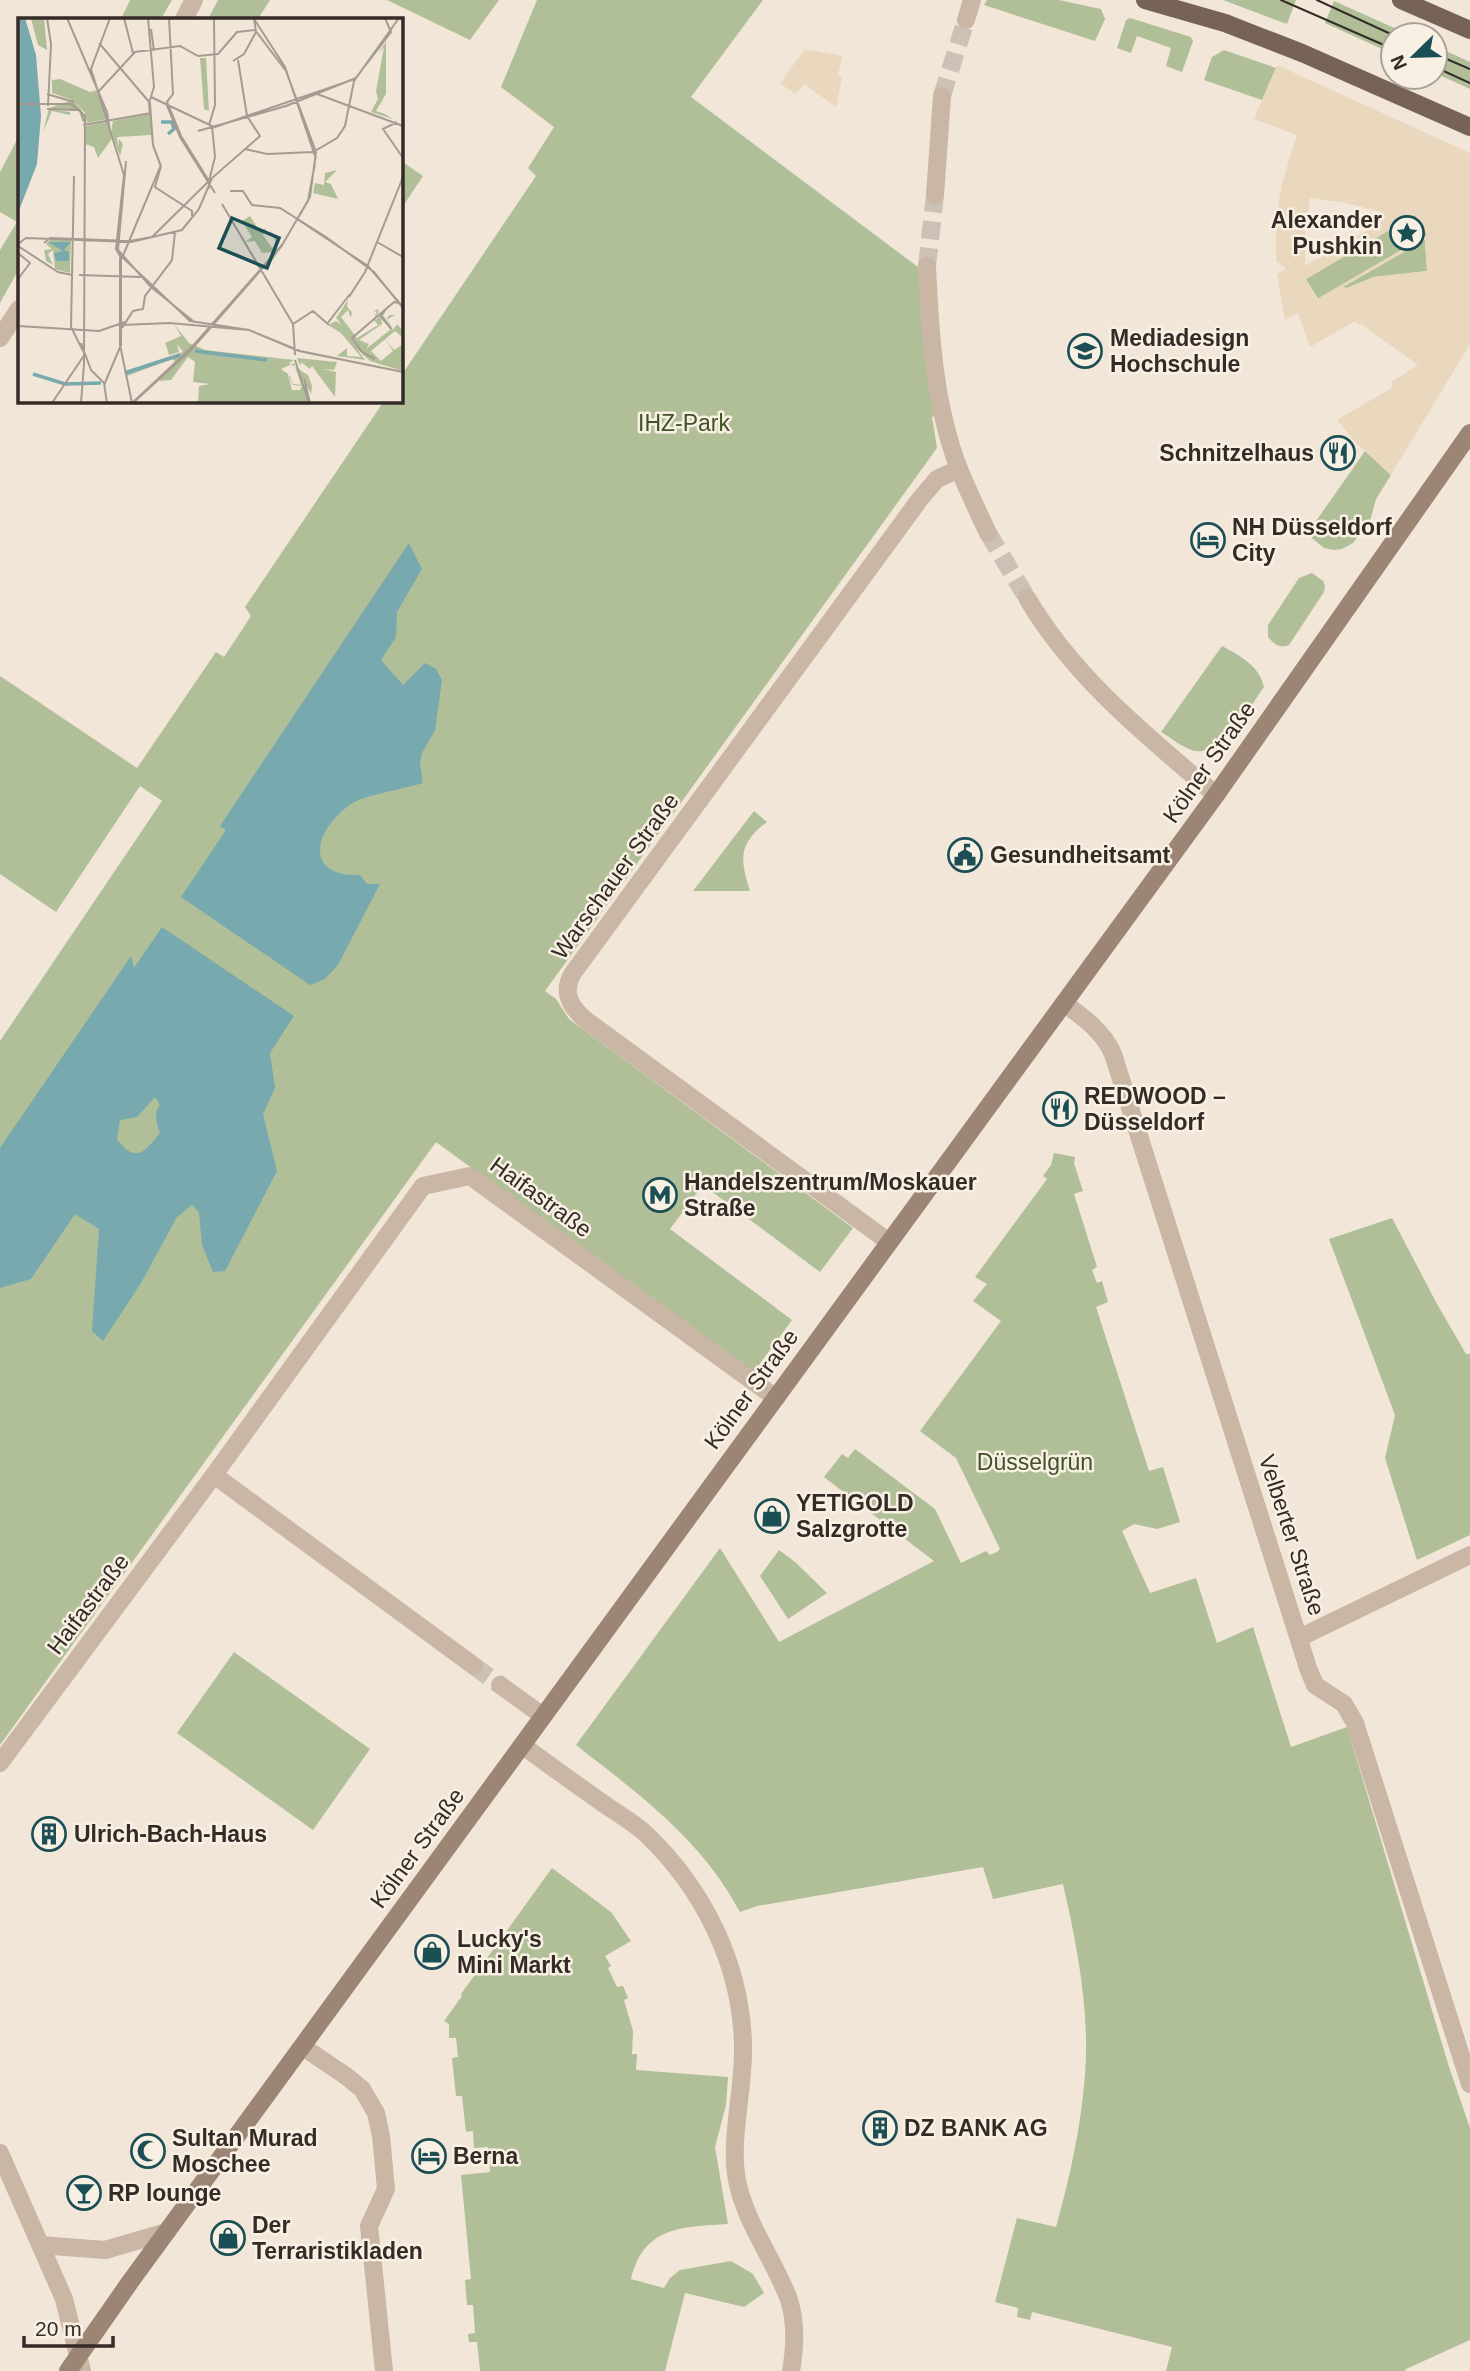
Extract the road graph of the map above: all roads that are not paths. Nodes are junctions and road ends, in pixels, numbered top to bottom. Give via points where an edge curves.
1 (194, 0) edge
2 (972, 0) edge
3 (1145, 0) edge
4 (1401, 0) edge
5 (185, 18) edge
6 (966, 20) tunnel mouth
7 (1470, 30) edge
8 (942, 96) tunnel mouth
9 (1470, 127) edge
10 (934, 195) tunnel mouth
11 (927, 266) tunnel mouth
12 (18, 311) edge
13 (0, 338) edge
14 (1470, 433) edge
15 (959, 469) junction
16 (988, 533) tunnel mouth
17 (1027, 598) tunnel mouth
18 (1216, 795) junction
19 (1064, 1003) junction
20 (889, 1242) junction
21 (776, 1398) junction
22 (214, 1475) junction
23 (1470, 1555) edge
24 (1299, 1638) junction
25 (474, 1665) tunnel mouth
26 (500, 1685) tunnel mouth
27 (543, 1716) junction
28 (522, 1745) junction
29 (0, 1763) edge
30 (303, 2047) junction
31 (1470, 2084) edge
32 (0, 2153) edge
33 (167, 2232) junction
34 (40, 2245) junction
35 (80, 2362) edge
36 (68, 2371) edge
37 (384, 2371) edge
38 (791, 2371) edge

1 - 5 street
2 - 6 street
3 - 9 main road via 1225,23 1302,53
4 - 7 main road
8 - 10 street
11 - 15 street via 936,379
12 - 13 street
14 - 18 main road, Kölner Straße
15 - 16 street
15 - 20 street, Warschauer Straße via 937,479 920,499 573,973 567,992 575,1011 587,1021
17 - 18 street via 1061,648 1104,697
18 - 19 main road, Kölner Straße
19 - 20 main road, Kölner Straße
19 - 24 street, Velberter Straße via 1089,1022 1113,1054
20 - 21 main road, Kölner Straße
21 - 22 street, Haifastraße via 470,1175 423,1186
21 - 27 main road, Kölner Straße
22 - 25 street
22 - 29 street, Haifastraße
23 - 24 street
24 - 31 street, Velberter Straße via 1315,1685 1345,1704 1355,1723
26 - 27 street
27 - 28 main road, Kölner Straße
28 - 30 main road, Kölner Straße
28 - 38 street via 645,1833 692,1888 722,1941 743,2030 737,2180 789,2299 794,2348
30 - 33 main road, Kölner Straße
30 - 37 street via 362,2089 376,2113 386,2189 369,2226
32 - 34 street
33 - 34 street via 104,2250
33 - 35 main road, Kölner Straße
34 - 35 street via 64,2299
35 - 36 main road, Kölner Straße

